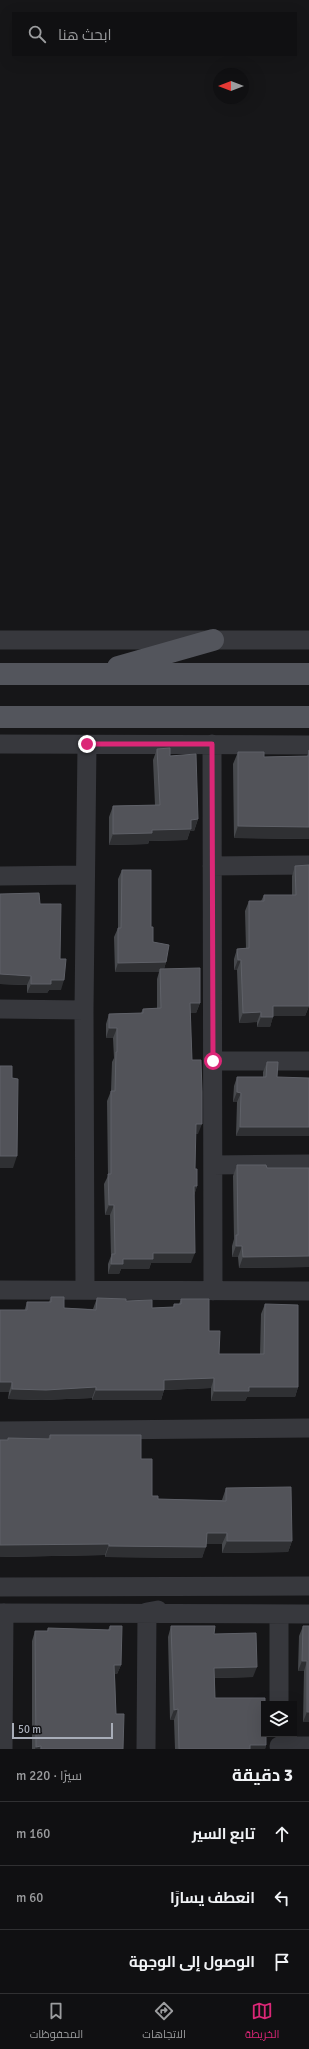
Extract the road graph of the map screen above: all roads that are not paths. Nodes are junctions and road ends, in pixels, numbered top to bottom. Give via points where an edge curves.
1 (0, 640) edge
2 (213, 640) junction
3 (309, 640) edge
4 (0, 674) edge
5 (309, 674) edge
6 (92, 675) junction
7 (0, 717) edge
8 (309, 717) edge
9 (0, 744) edge
10 (87, 744) junction
11 (212, 744) junction
12 (309, 745) edge
13 (309, 865) edge
14 (212, 866) junction
15 (85, 875) junction
16 (0, 876) edge
17 (0, 1009) edge
18 (84, 1010) junction
19 (213, 1061) junction
20 (309, 1061) edge
21 (309, 1164) edge
22 (213, 1165) junction
23 (0, 1290) edge
24 (85, 1290) junction
25 (213, 1291) junction
26 (309, 1291) edge
27 (309, 1428) edge
28 (0, 1431) edge
29 (309, 1586) edge
30 (0, 1588) edge
31 (146, 1612) junction
32 (2, 1613) edge
33 (280, 1614) junction
34 (309, 1614) edge
35 (280, 1701) edge
36 (280, 1743) edge
37 (309, 1746) edge
38 (2, 1747) edge
39 (146, 1749) edge

1 - 2 street
2 - 3 street
2 - 6 main road
4 - 6 main road
5 - 6 main road
7 - 8 main road
9 - 10 street
10 - 11 street
10 - 15 street
11 - 12 street
11 - 14 street
13 - 14 street
14 - 19 street
15 - 16 street
15 - 18 street
17 - 18 street
18 - 24 street
19 - 20 street
19 - 22 street
21 - 22 street
22 - 25 street
23 - 24 street
24 - 25 street
25 - 26 street
27 - 28 street
29 - 30 street
29 - 31 street
31 - 32 street
31 - 33 street
31 - 39 street
32 - 38 street
33 - 34 street
33 - 35 street
36 - 37 street

